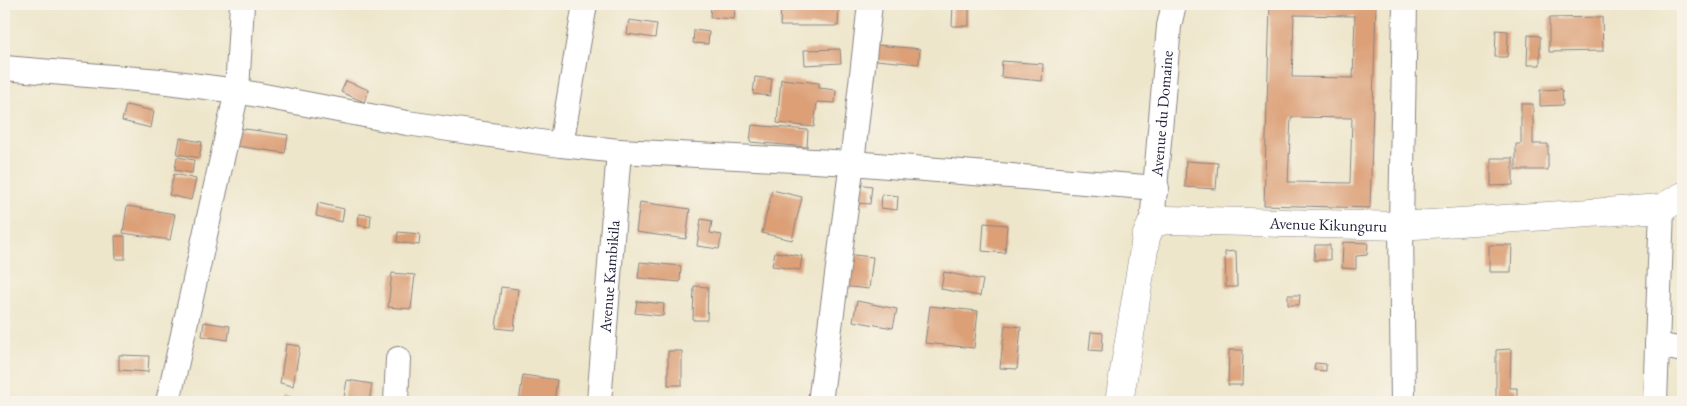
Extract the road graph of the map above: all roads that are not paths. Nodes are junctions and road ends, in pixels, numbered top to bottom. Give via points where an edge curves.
1 (242, 4) edge
2 (585, 4) edge
3 (870, 4) edge
4 (1174, 4) edge
5 (1404, 4) edge
6 (4, 68) edge
7 (237, 91) junction
8 (560, 144) junction
9 (619, 151) junction
10 (852, 163) junction
11 (1157, 188) junction
12 (1672, 202) edge
13 (1152, 224) junction
14 (1401, 226) junction
15 (1657, 346) junction
16 (1683, 350) edge
17 (398, 359) dead end
18 (168, 402) edge
19 (396, 402) edge
20 (599, 402) edge
21 (820, 402) edge
22 (1119, 402) edge
23 (1403, 402) edge
24 (1655, 402) edge

1 - 7 street
2 - 8 street
3 - 10 street
4 - 11 street, Avenue du Domaine via 1169,26
5 - 14 street
6 - 7 street
7 - 8 street via 407,123
7 - 18 street
8 - 9 street
9 - 10 street
9 - 20 street, Avenue Kambikila
10 - 11 street
10 - 21 street
11 - 13 street, Avenue du Domaine
12 - 14 street, Avenue Kikunguru
12 - 15 street
13 - 14 street, Avenue Kikunguru via 1167,220
13 - 22 street via 1146,237
14 - 23 street
15 - 16 street
15 - 24 street
17 - 19 street

